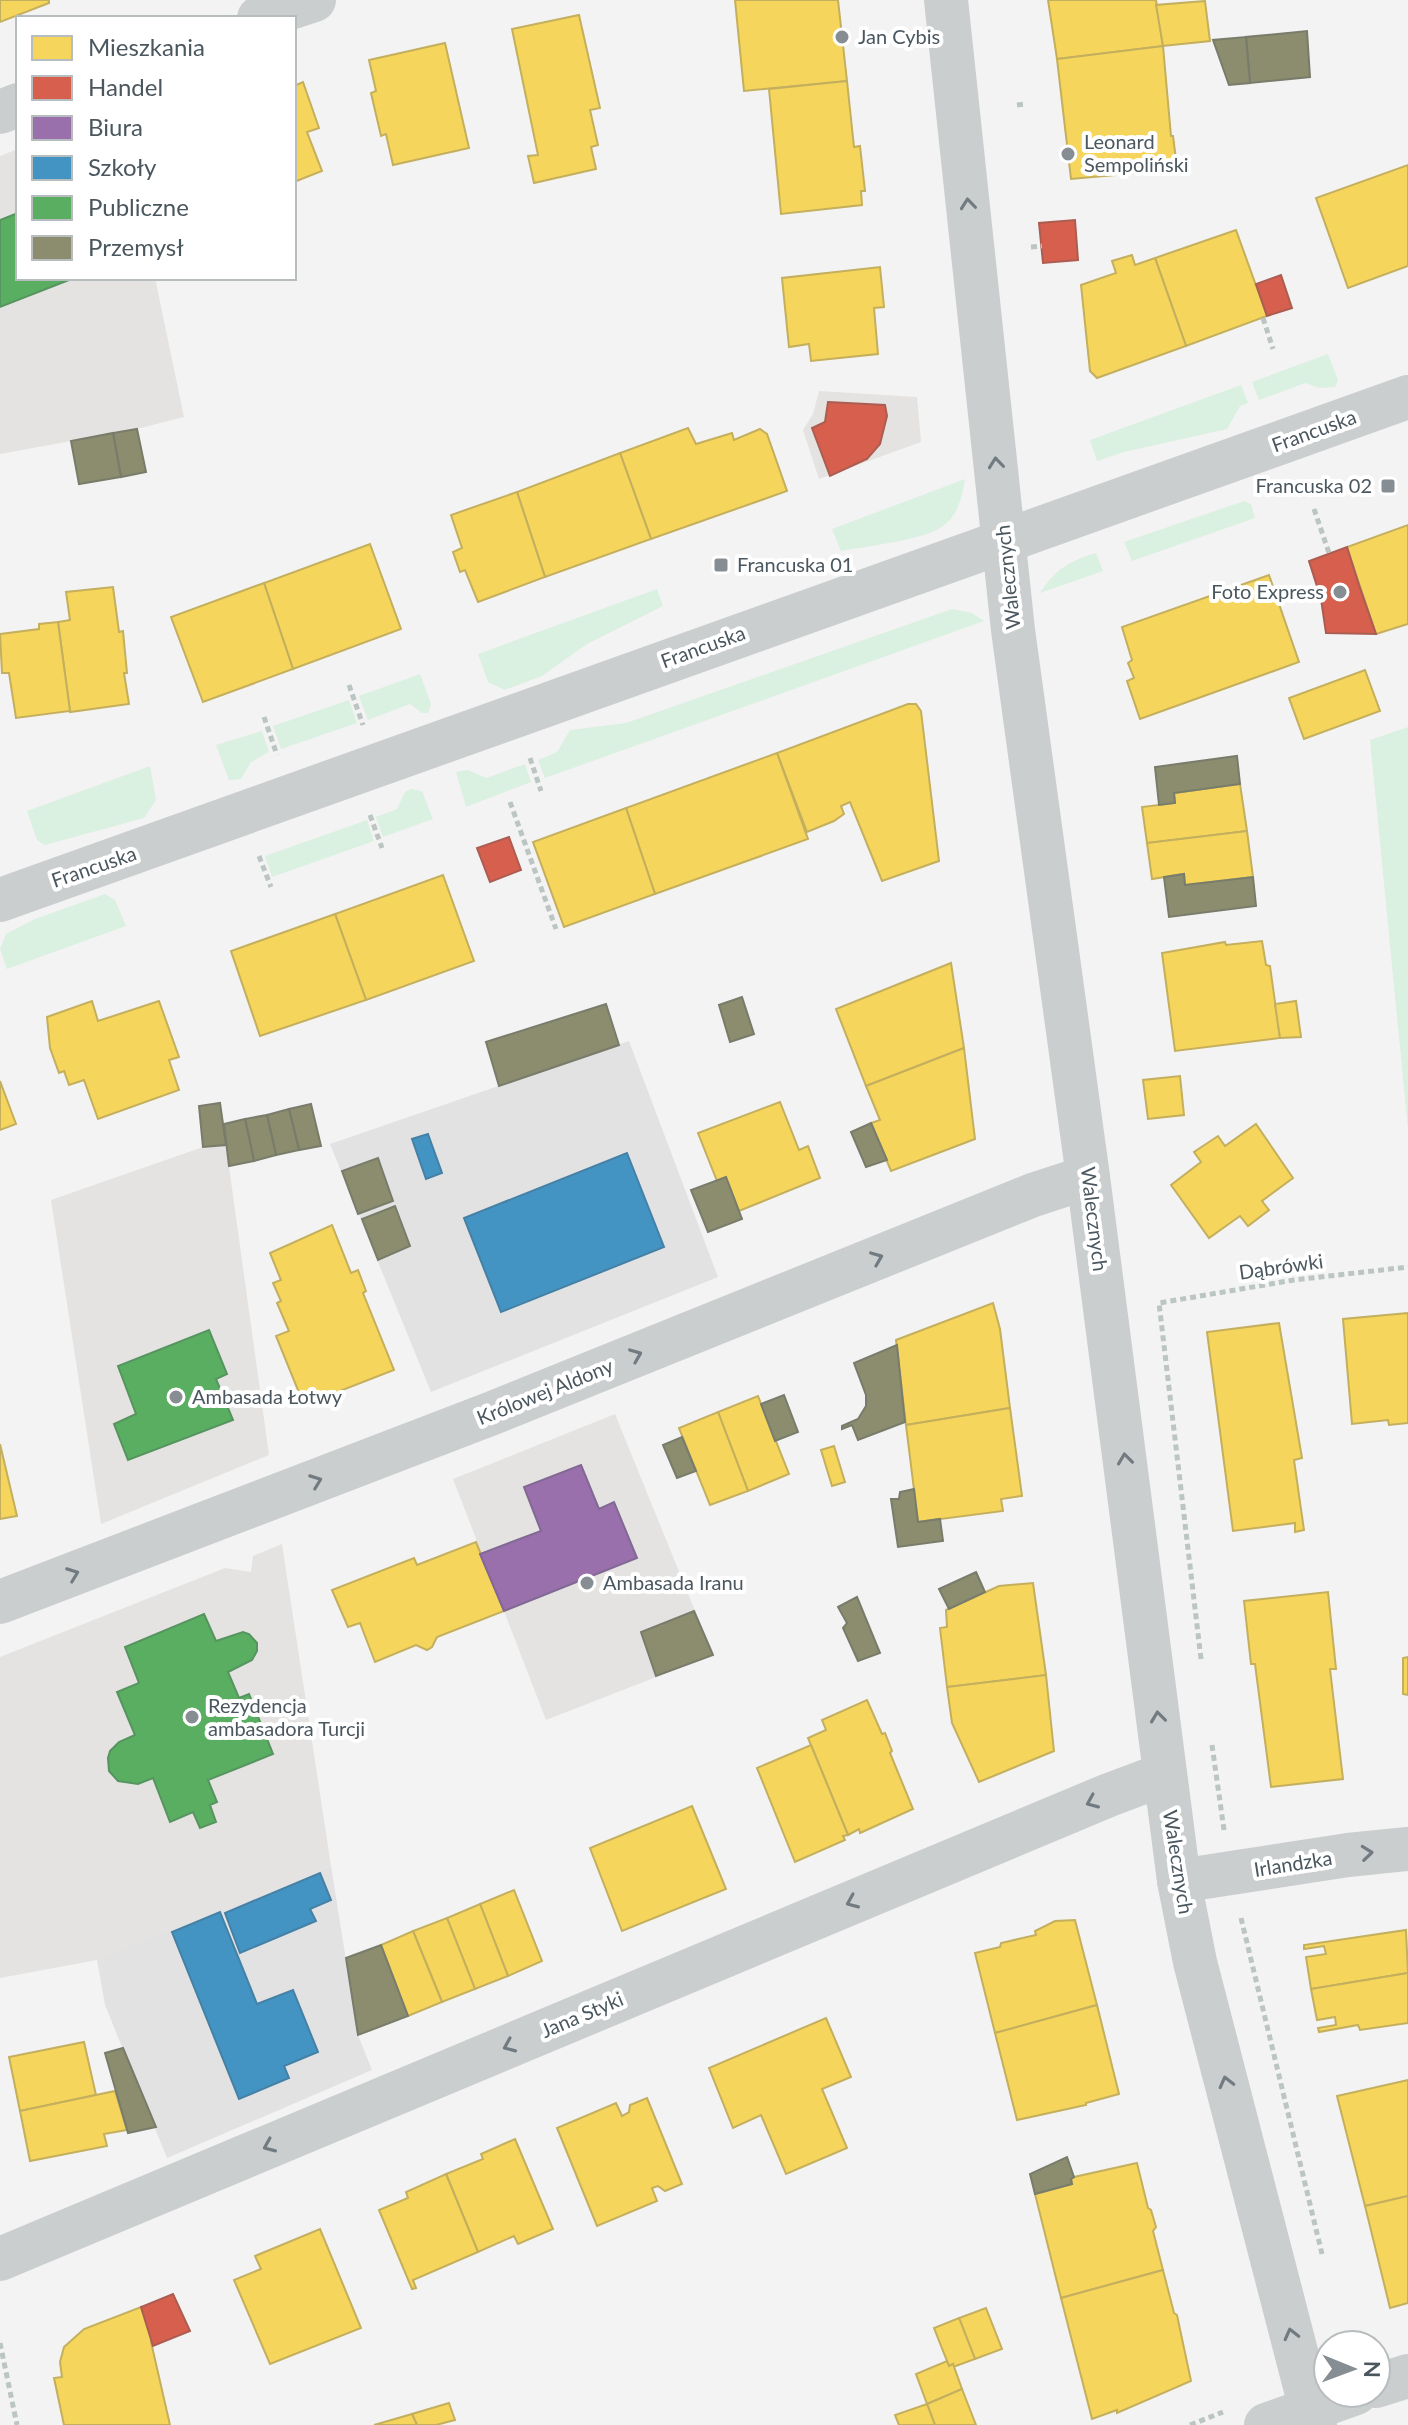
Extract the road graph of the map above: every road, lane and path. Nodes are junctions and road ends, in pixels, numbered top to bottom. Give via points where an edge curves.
1 (314, 0) edge
2 (946, 0) edge
3 (265, 16) edge
4 (1026, 104) dead end
5 (1017, 105) dead end
6 (1042, 246) dead end
7 (1031, 247) dead end
8 (1263, 318) dead end
9 (1273, 349) dead end
10 (1408, 397) edge
11 (1314, 509) dead end
12 (1004, 540) junction
13 (1329, 553) dead end
14 (349, 685) dead end
15 (264, 717) dead end
16 (364, 726) dead end
17 (277, 756) dead end
18 (530, 757) dead end
19 (541, 791) dead end
20 (510, 802) dead end
21 (370, 814) dead end
22 (382, 848) dead end
23 (259, 855) dead end
24 (271, 887) dead end
25 (0, 900) edge
26 (556, 929) dead end
27 (1088, 1177) junction
28 (1408, 1267) edge
29 (1159, 1303) dead end
30 (0, 1602) edge
31 (1165, 1774) junction
32 (1408, 1849) edge
33 (1179, 1881) junction
34 (0, 2259) edge
35 (0, 2343) edge
36 (1313, 2417) edge
37 (17, 2425) edge
38 (1266, 2425) edge

1 - 3 street
12 -> 2 street, Walecznych
4 - 5 path
6 - 7 path
8 - 9 path
10 - 12 street, Francuska
11 - 13 path
12 - 25 street, Francuska
12 - 27 street, Walecznych
14 - 16 path
15 - 17 path
18 - 19 path
20 - 26 path
21 - 22 path
23 - 24 path
30 -> 27 street, Królowej Aldony
31 -> 27 street, Walecznych
28 - 29 path, Dąbrówki
31 - 33 street, Walecznych
31 -> 34 street, Jana Styki
33 -> 32 street, Irlandzka
36 -> 33 street, Walecznych via 1195,1962
35 - 37 path
36 - 38 street

